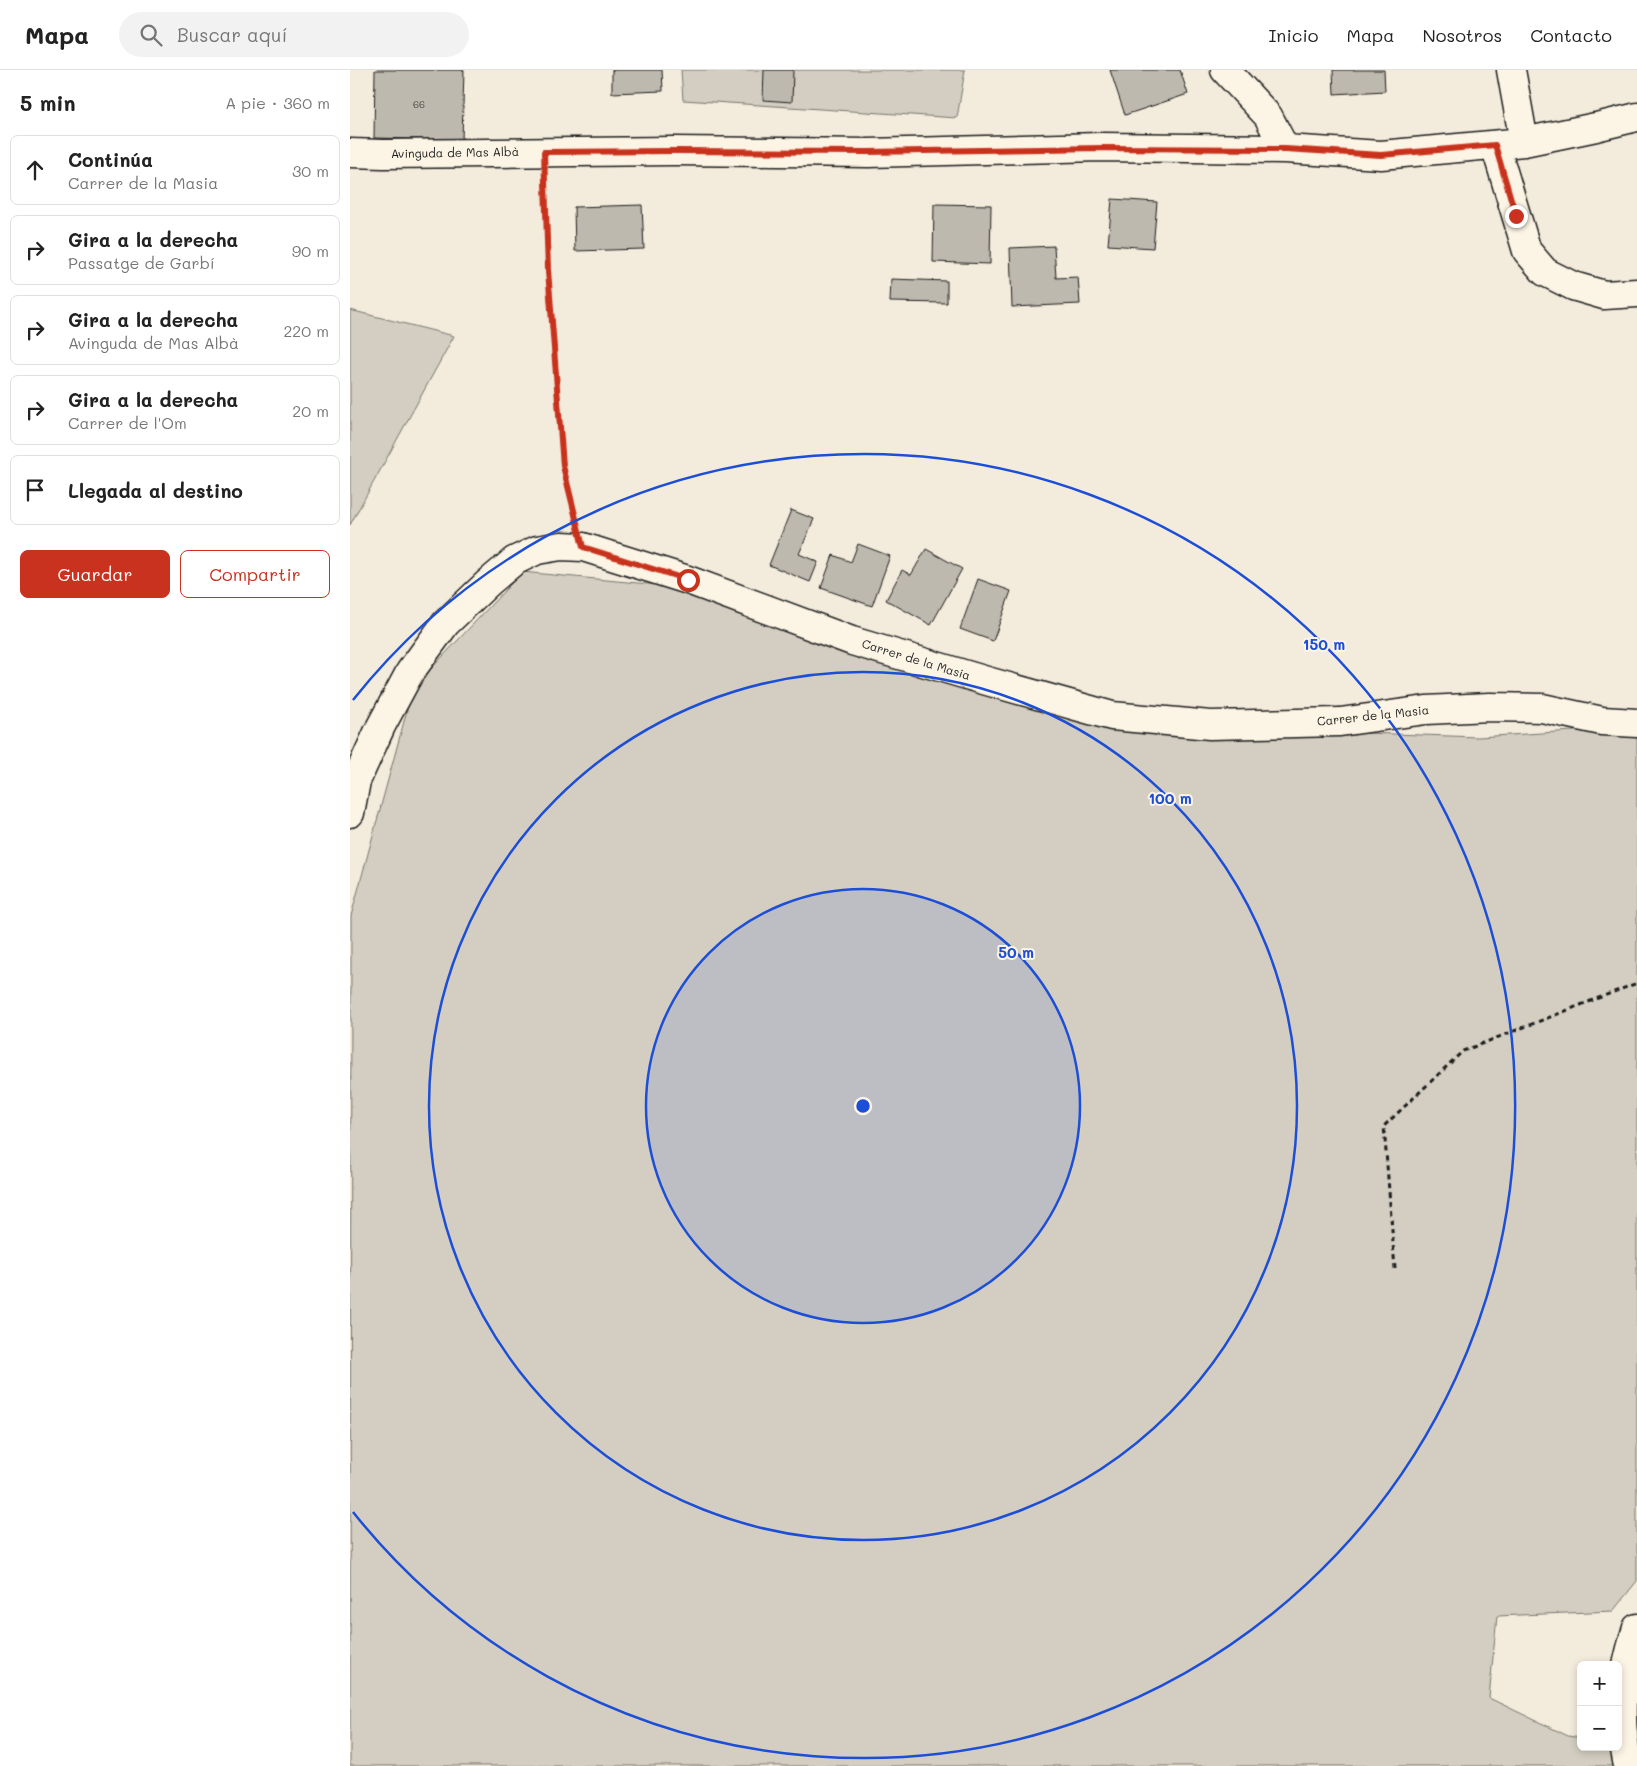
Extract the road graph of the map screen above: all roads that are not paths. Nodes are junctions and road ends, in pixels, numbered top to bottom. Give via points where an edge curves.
1 (1224, 70) edge
2 (1511, 70) edge
3 (1637, 117) edge
4 (1524, 142) junction
5 (1495, 145) junction
6 (1285, 149) junction
7 (350, 153) edge
8 (1637, 293) edge
9 (1637, 723) edge
10 (350, 813) edge
11 (1637, 1628) edge
12 (1628, 1766) edge

1 - 6 street via 1268,116
2 - 4 street
3 - 4 street, Avinguda de Mas Albà
4 - 5 street, Avinguda de Mas Albà
5 - 6 street, Avinguda de Mas Albà via 1381,155
5 - 8 street via 1527,251 1546,272 1573,286 1604,295
6 - 7 street, Avinguda de Mas Albà
9 - 10 street, Carrer de la Masia via 1602,721 1542,708 1490,707 1426,710 1340,722 1210,725 1112,716 852,641 688,580 583,547 560,546 537,550 514,561 446,623 410,672 381,726 356,781
11 - 12 street via 1627,1658 1621,1701 1622,1738

